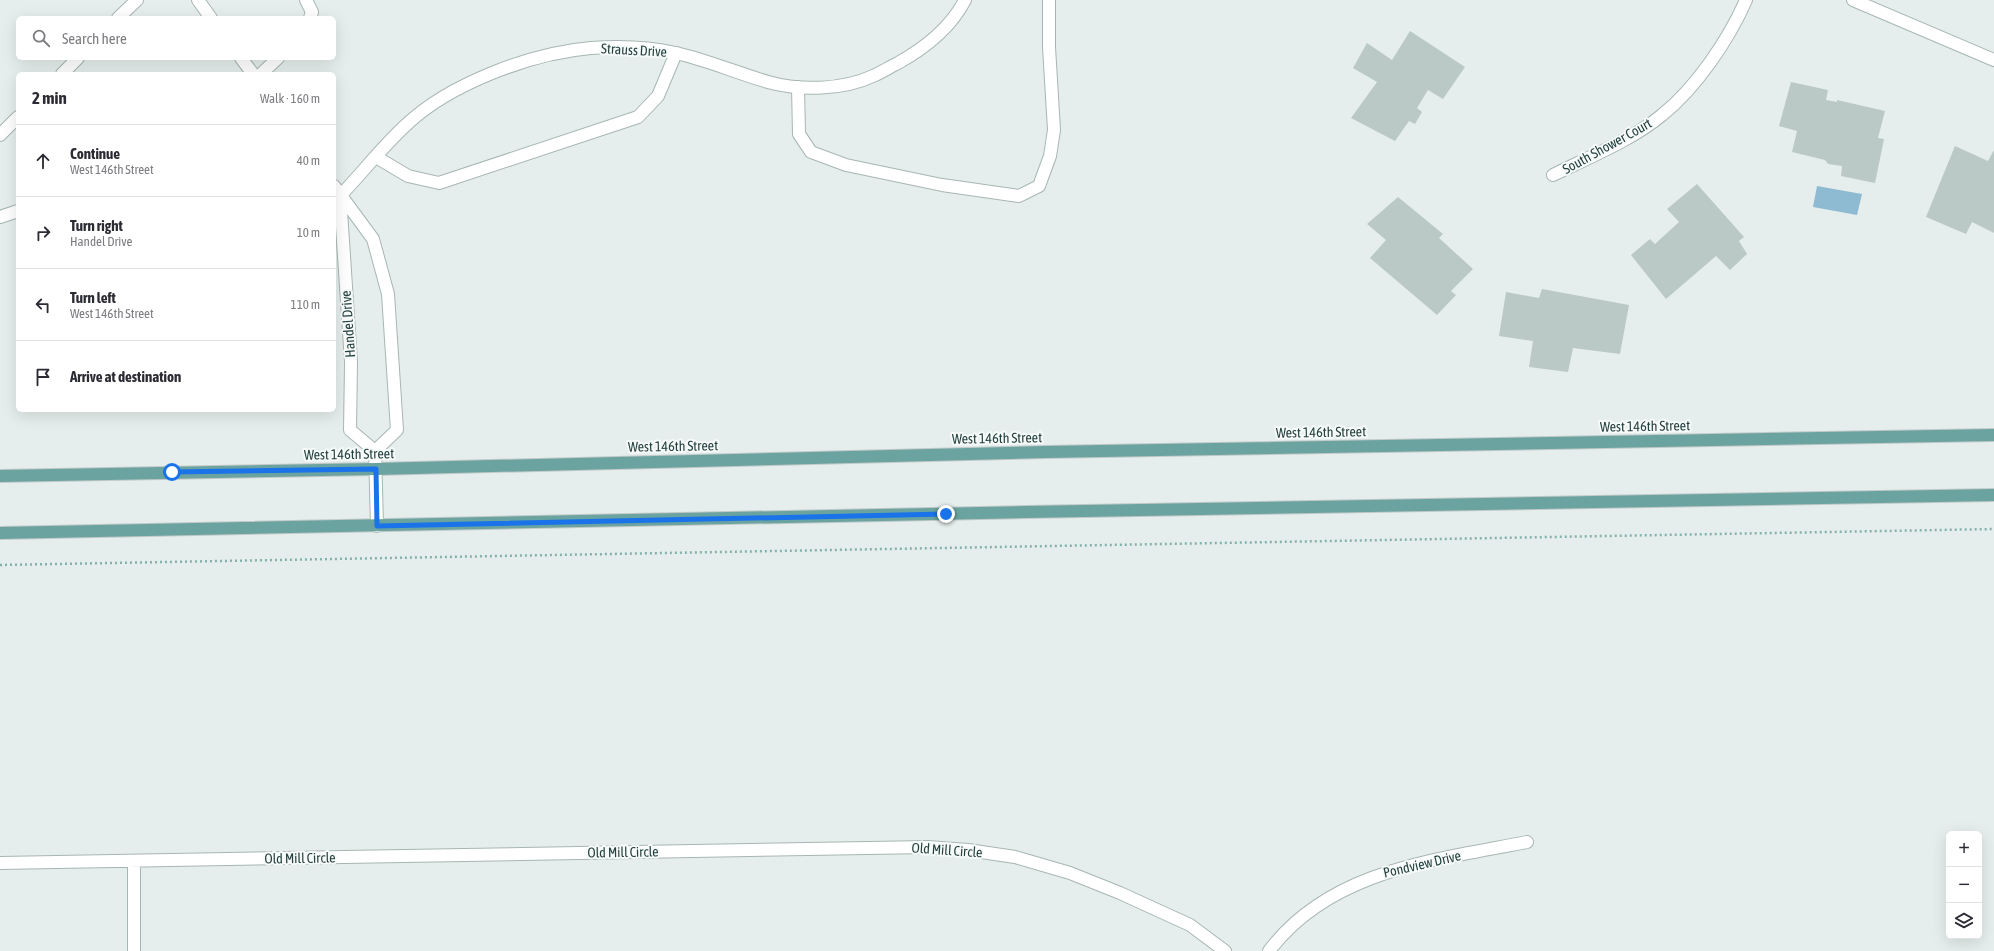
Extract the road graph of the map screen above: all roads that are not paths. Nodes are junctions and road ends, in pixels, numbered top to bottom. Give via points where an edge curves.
1 (137, 0) edge
2 (198, 0) edge
3 (306, 0) edge
4 (965, 0) edge
5 (1050, 0) edge
6 (1746, 0) edge
7 (1853, 0) edge
8 (120, 16) edge
9 (210, 16) edge
10 (311, 16) edge
11 (676, 53) junction
12 (76, 60) edge
13 (242, 60) edge
14 (276, 60) edge
15 (1994, 60) edge
16 (64, 72) edge
17 (252, 72) edge
18 (263, 72) edge
19 (798, 87) junction
20 (16, 119) edge
21 (0, 135) edge
22 (376, 158) junction
23 (1553, 175) dead end
24 (337, 191) edge
25 (16, 212) edge
26 (0, 217) edge
27 (1994, 435) edge
28 (375, 451) junction
29 (376, 469) junction
30 (0, 476) edge
31 (1994, 495) edge
32 (377, 526) junction
33 (0, 533) edge
34 (1527, 842) dead end
35 (134, 861) junction
36 (0, 863) edge
37 (134, 951) edge
38 (1224, 951) edge
39 (1269, 951) edge

1 - 8 street
2 - 9 street
3 - 10 street via 312,12
4 - 19 street, Strauss Drive via 945,27 915,53 872,77 840,86
5 - 19 street via 1049,47 1054,130 1050,156 1039,186 1019,196 942,185 846,165 811,152 799,134
6 - 23 street, South Shower Court via 1720,50 1662,115 1624,140
7 - 15 street
11 - 19 street, Strauss Drive via 770,83
11 - 22 street, Strauss Drive via 638,48 590,48 503,68 444,97 406,125
11 - 22 street via 658,96 638,117 439,182 408,176
12 - 16 street
13 - 17 street
14 - 18 street
20 - 21 street
22 - 24 street, Strauss Drive
24 - 28 street, Handel Drive via 351,362 350,430
24 - 28 street via 373,239 388,294 397,430
25 - 26 street
27 - 29 main road, West 146th Street via 1045,452
28 - 29 street
29 - 30 main road, West 146th Street
29 - 32 street
31 - 32 main road
32 - 33 main road
34 - 39 street, Pondview Drive via 1414,864 1380,874 1345,889 1304,915
35 - 36 street, Old Mill Circle
35 - 37 street
35 - 38 street, Old Mill Circle via 928,847 968,850 1015,857 1077,876 1190,925

